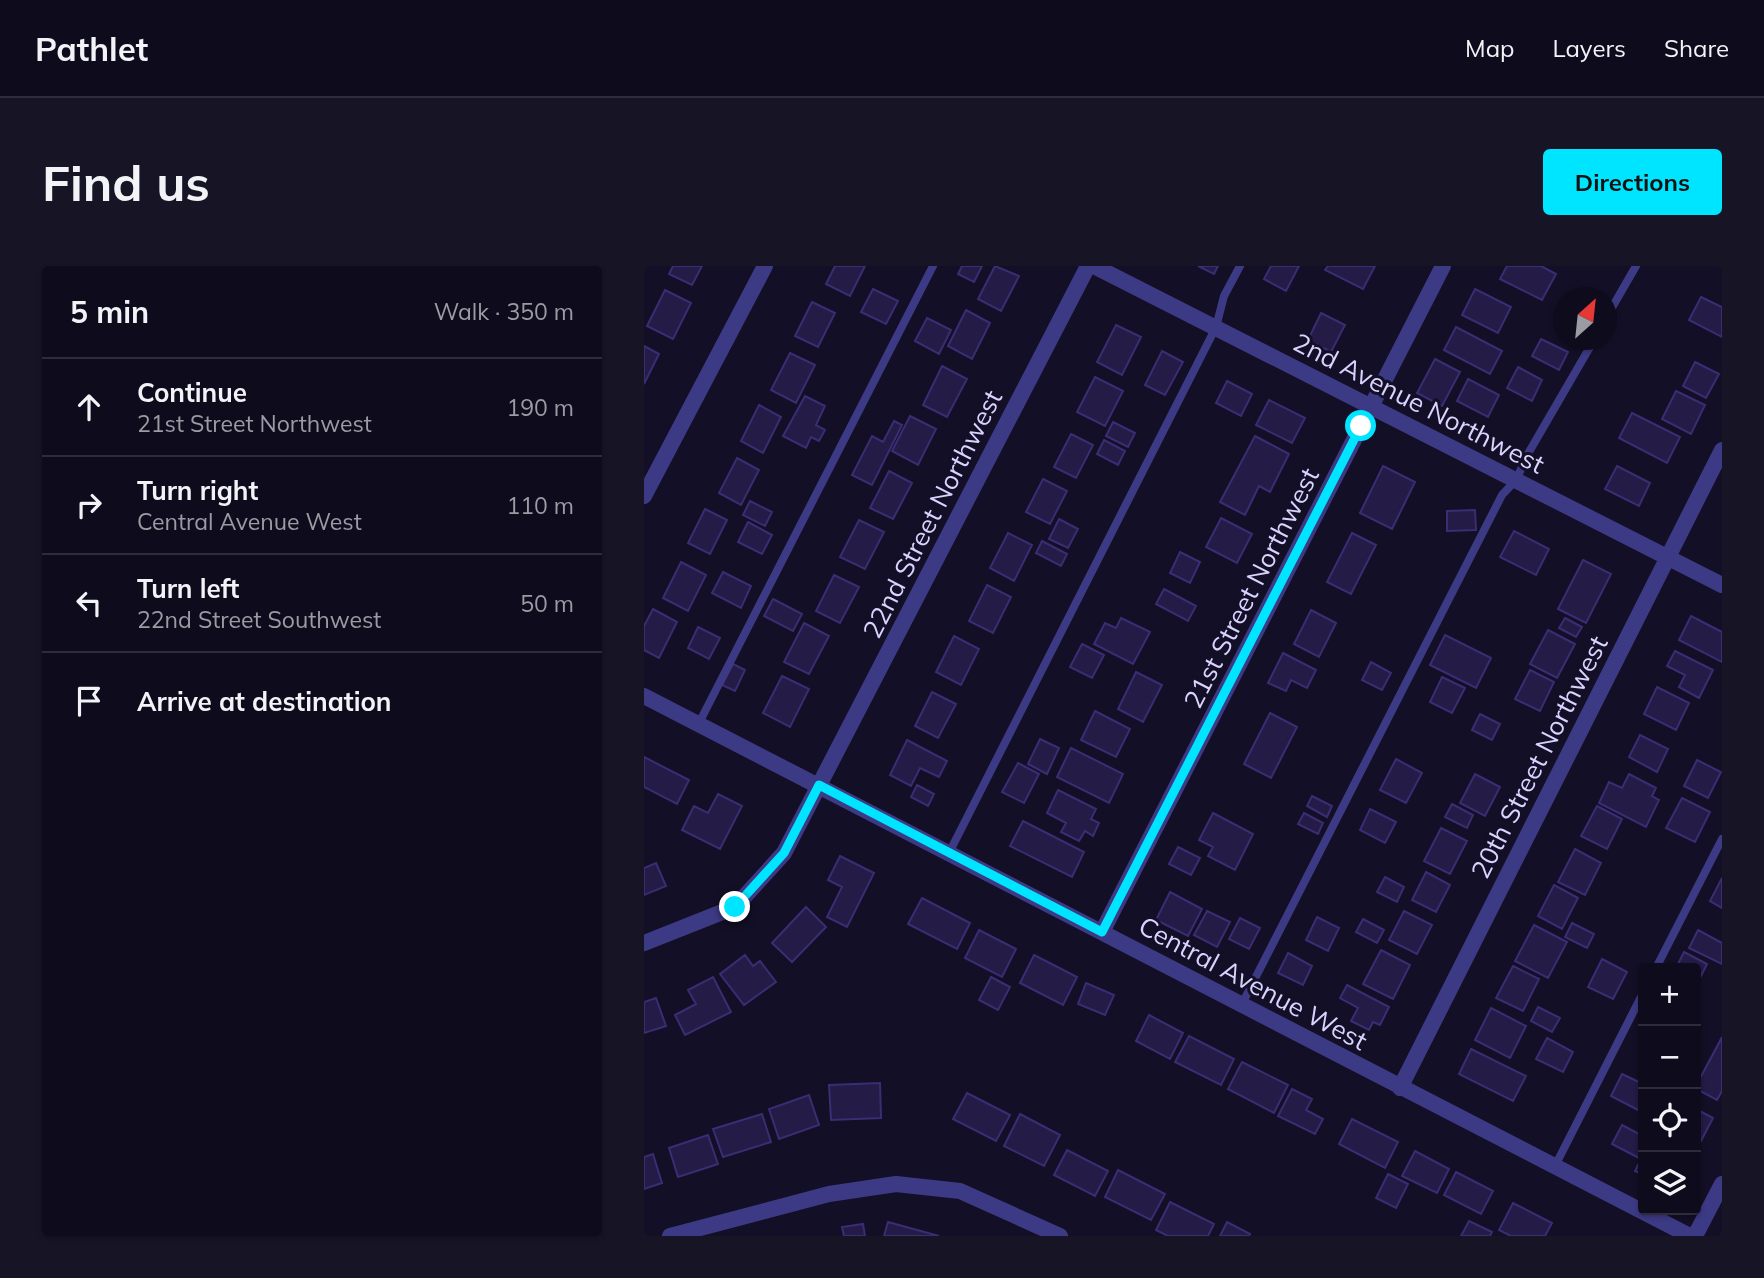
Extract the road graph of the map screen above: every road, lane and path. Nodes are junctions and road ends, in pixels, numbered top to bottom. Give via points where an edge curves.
1 (765, 266) edge
2 (933, 266) edge
3 (1088, 266) edge
4 (1094, 266) edge
5 (1240, 266) edge
6 (1443, 266) edge
7 (1636, 266) edge
8 (1617, 298) edge
9 (1216, 327) junction
10 (1588, 350) edge
11 (1371, 406) junction
12 (1722, 450) edge
13 (1516, 480) junction
14 (644, 496) edge
15 (1667, 557) junction
16 (1722, 585) edge
17 (644, 696) edge
18 (699, 723) junction
19 (819, 785) junction
20 (1722, 839) edge
21 (949, 853) junction
22 (1102, 932) junction
23 (644, 943) edge
24 (1659, 963) edge
25 (1638, 1003) edge
26 (1242, 1005) junction
27 (1400, 1087) junction
28 (1555, 1168) junction
29 (1722, 1184) edge
30 (670, 1236) edge
31 (1060, 1236) edge
32 (1690, 1236) edge
33 (1695, 1236) edge

1 - 14 street
2 - 18 lane
3 - 19 street, 22nd Street Northwest
4 - 9 street, 2nd Avenue Northwest
5 - 9 lane via 1224,296
6 - 11 street, 21st Street Northwest
7 - 8 lane
9 - 11 street, 2nd Avenue Northwest
9 - 21 lane
10 - 13 lane
11 - 13 street, 2nd Avenue Northwest
11 - 22 street, 21st Street Northwest
12 - 15 street, 20th Street Northwest
13 - 15 street, 2nd Avenue Northwest
13 - 26 lane via 1502,495
15 - 16 street, 2nd Avenue Northwest
15 - 27 street, 20th Street Northwest
17 - 18 street, Central Avenue West
18 - 19 street, Central Avenue West
19 - 21 street, Central Avenue West
19 - 23 street, 22nd Street Northwest via 784,853 735,907
20 - 24 lane
21 - 22 street, Central Avenue West
22 - 26 street, Central Avenue West
25 - 28 lane
26 - 27 street, Central Avenue West
27 - 28 street, Central Avenue West
28 - 32 street, Central Avenue West
29 - 33 street
30 - 31 street via 829,1194 896,1184 960,1191

